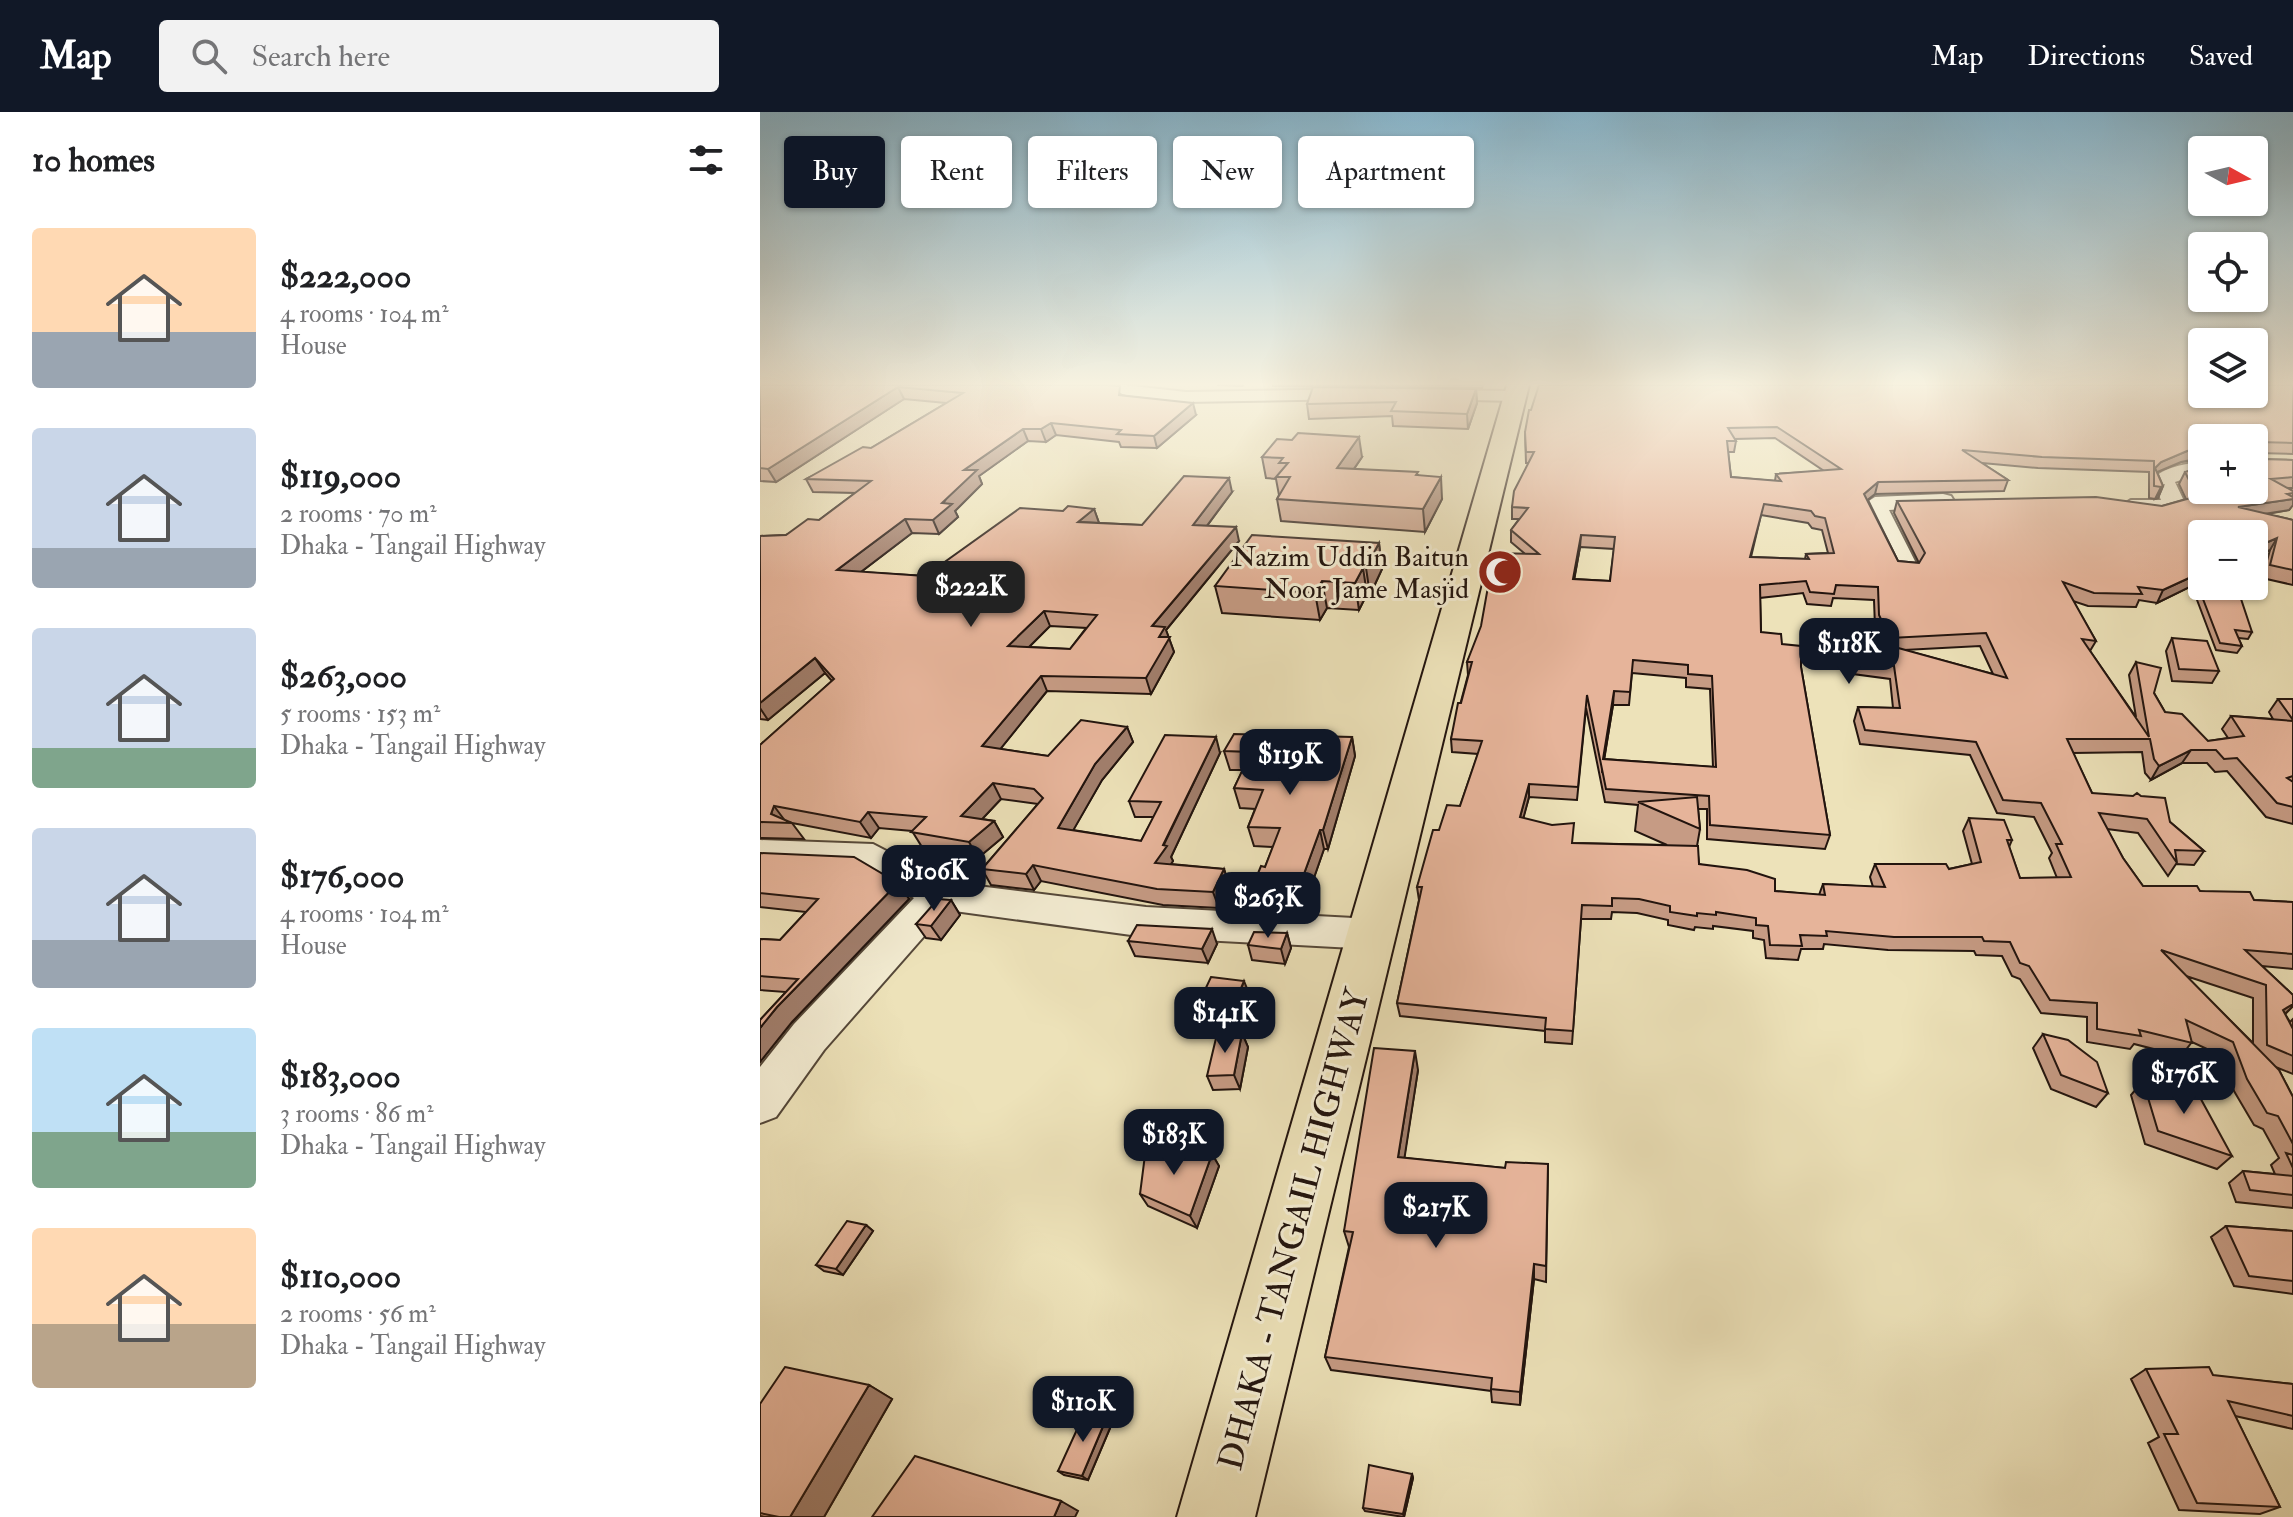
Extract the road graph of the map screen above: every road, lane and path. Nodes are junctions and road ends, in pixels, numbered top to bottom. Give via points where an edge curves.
1 (1501, 451) edge
2 (2188, 470) edge
3 (1971, 501) edge
4 (2109, 503) edge
5 (1906, 567) edge
6 (760, 853) edge
7 (939, 895) junction
8 (1372, 934) junction
9 (760, 1102) edge
10 (1216, 1517) edge

1 - 8 highway, DHAKA - TANGAIL HIGHWAY
2 - 4 street via 2163,480 2174,503 2170,506
3 - 5 street via 1875,504
6 - 7 street via 873,857
7 - 8 street via 1146,922
7 - 9 street via 809,1037
8 - 10 highway, DHAKA - TANGAIL HIGHWAY

